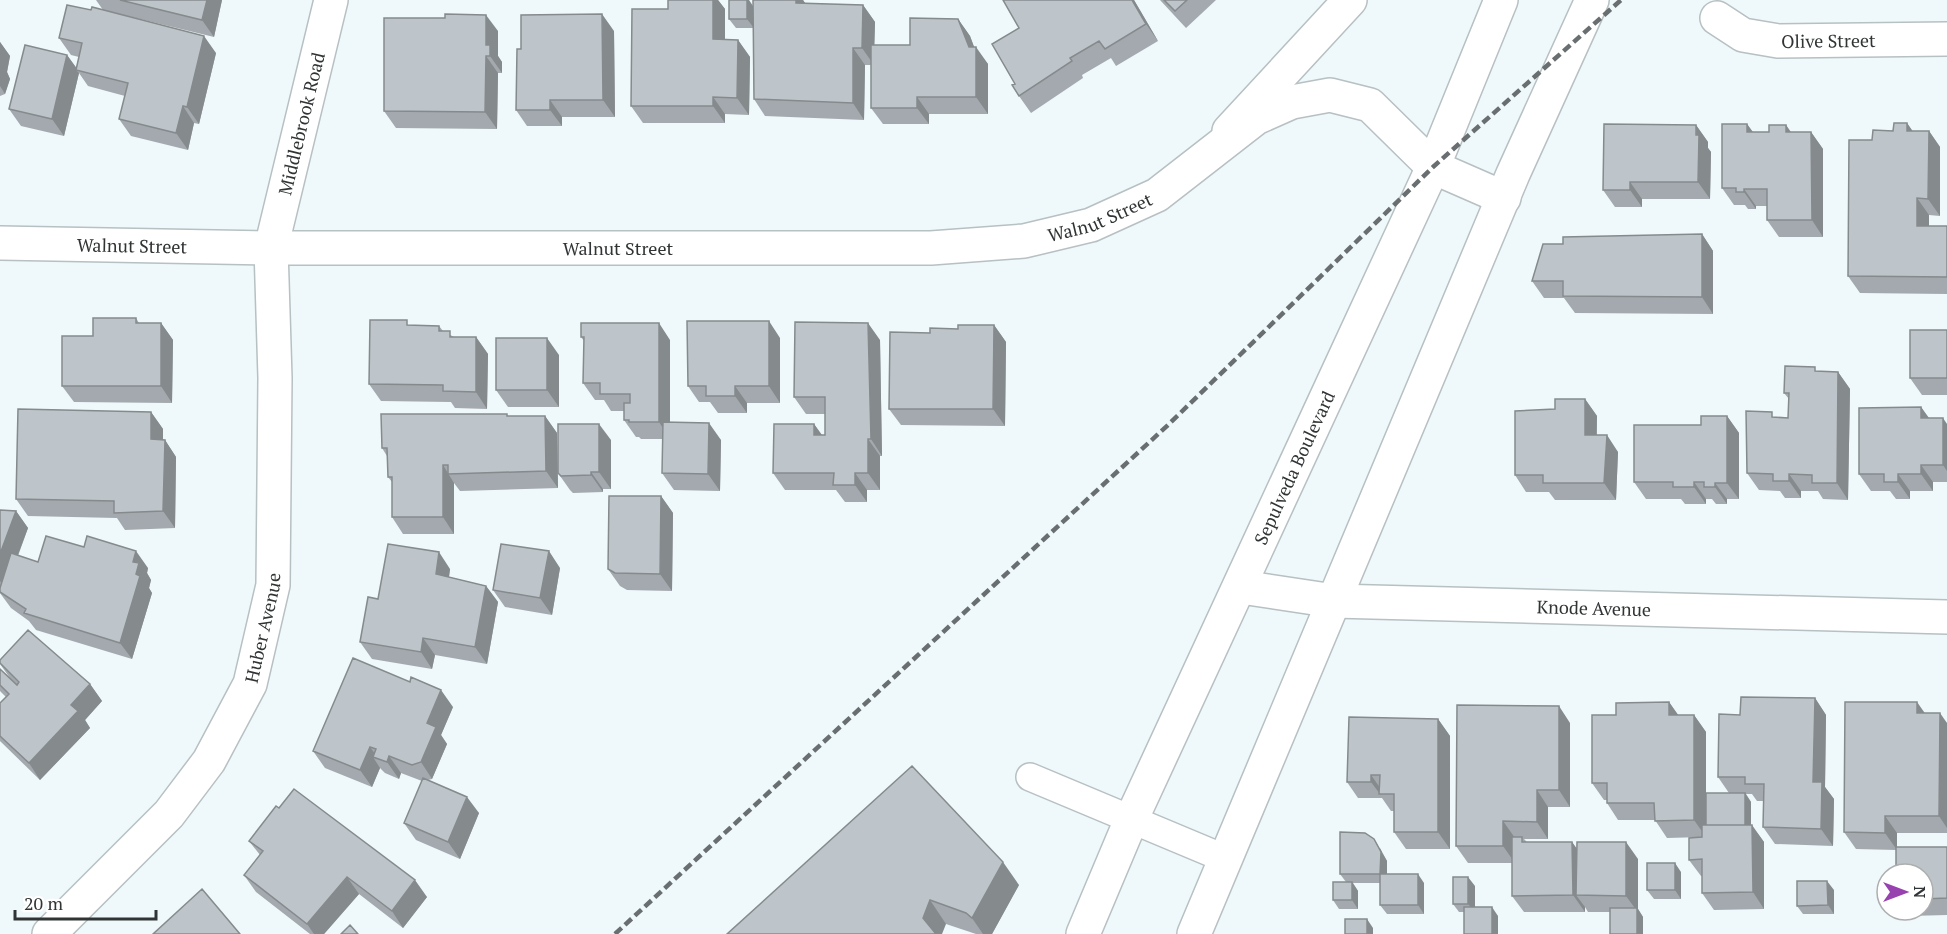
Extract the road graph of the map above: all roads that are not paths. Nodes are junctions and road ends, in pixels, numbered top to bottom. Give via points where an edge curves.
1 (331, 0) edge
2 (1350, 0) edge
3 (1501, 0) edge
4 (1592, 0) edge
5 (1716, 18) dead end
6 (1947, 39) edge
7 (1212, 149) junction
8 (1433, 167) junction
9 (1504, 198) junction
10 (0, 243) edge
11 (271, 248) junction
12 (1240, 587) junction
13 (1334, 601) junction
14 (1947, 617) edge
15 (1030, 777) dead end
16 (1131, 820) junction
17 (1226, 859) junction
18 (49, 934) edge
19 (1083, 934) edge
20 (1194, 934) edge

1 - 11 street, Middlebrook Road
2 - 7 street, Walnut Street
3 - 8 street, Sepulveda Boulevard
4 - 9 street
5 - 6 street, Olive Street via 1743,35 1778,41
7 - 8 street, Walnut Street via 1256,118 1292,102 1330,95 1370,105
7 - 11 street, Walnut Street via 1156,195 1091,225 1024,241 931,248
8 - 9 street, Walnut Street
8 - 12 street, Sepulveda Boulevard
9 - 13 street
10 - 11 street, Walnut Street
11 - 18 street, Huber Avenue via 273,585 250,684 209,761 169,814
12 - 13 street, Knode Avenue
12 - 16 street, Sepulveda Boulevard
13 - 14 street, Knode Avenue
13 - 17 street
15 - 16 lane
16 - 17 lane
16 - 19 street, Sepulveda Boulevard
17 - 20 street

